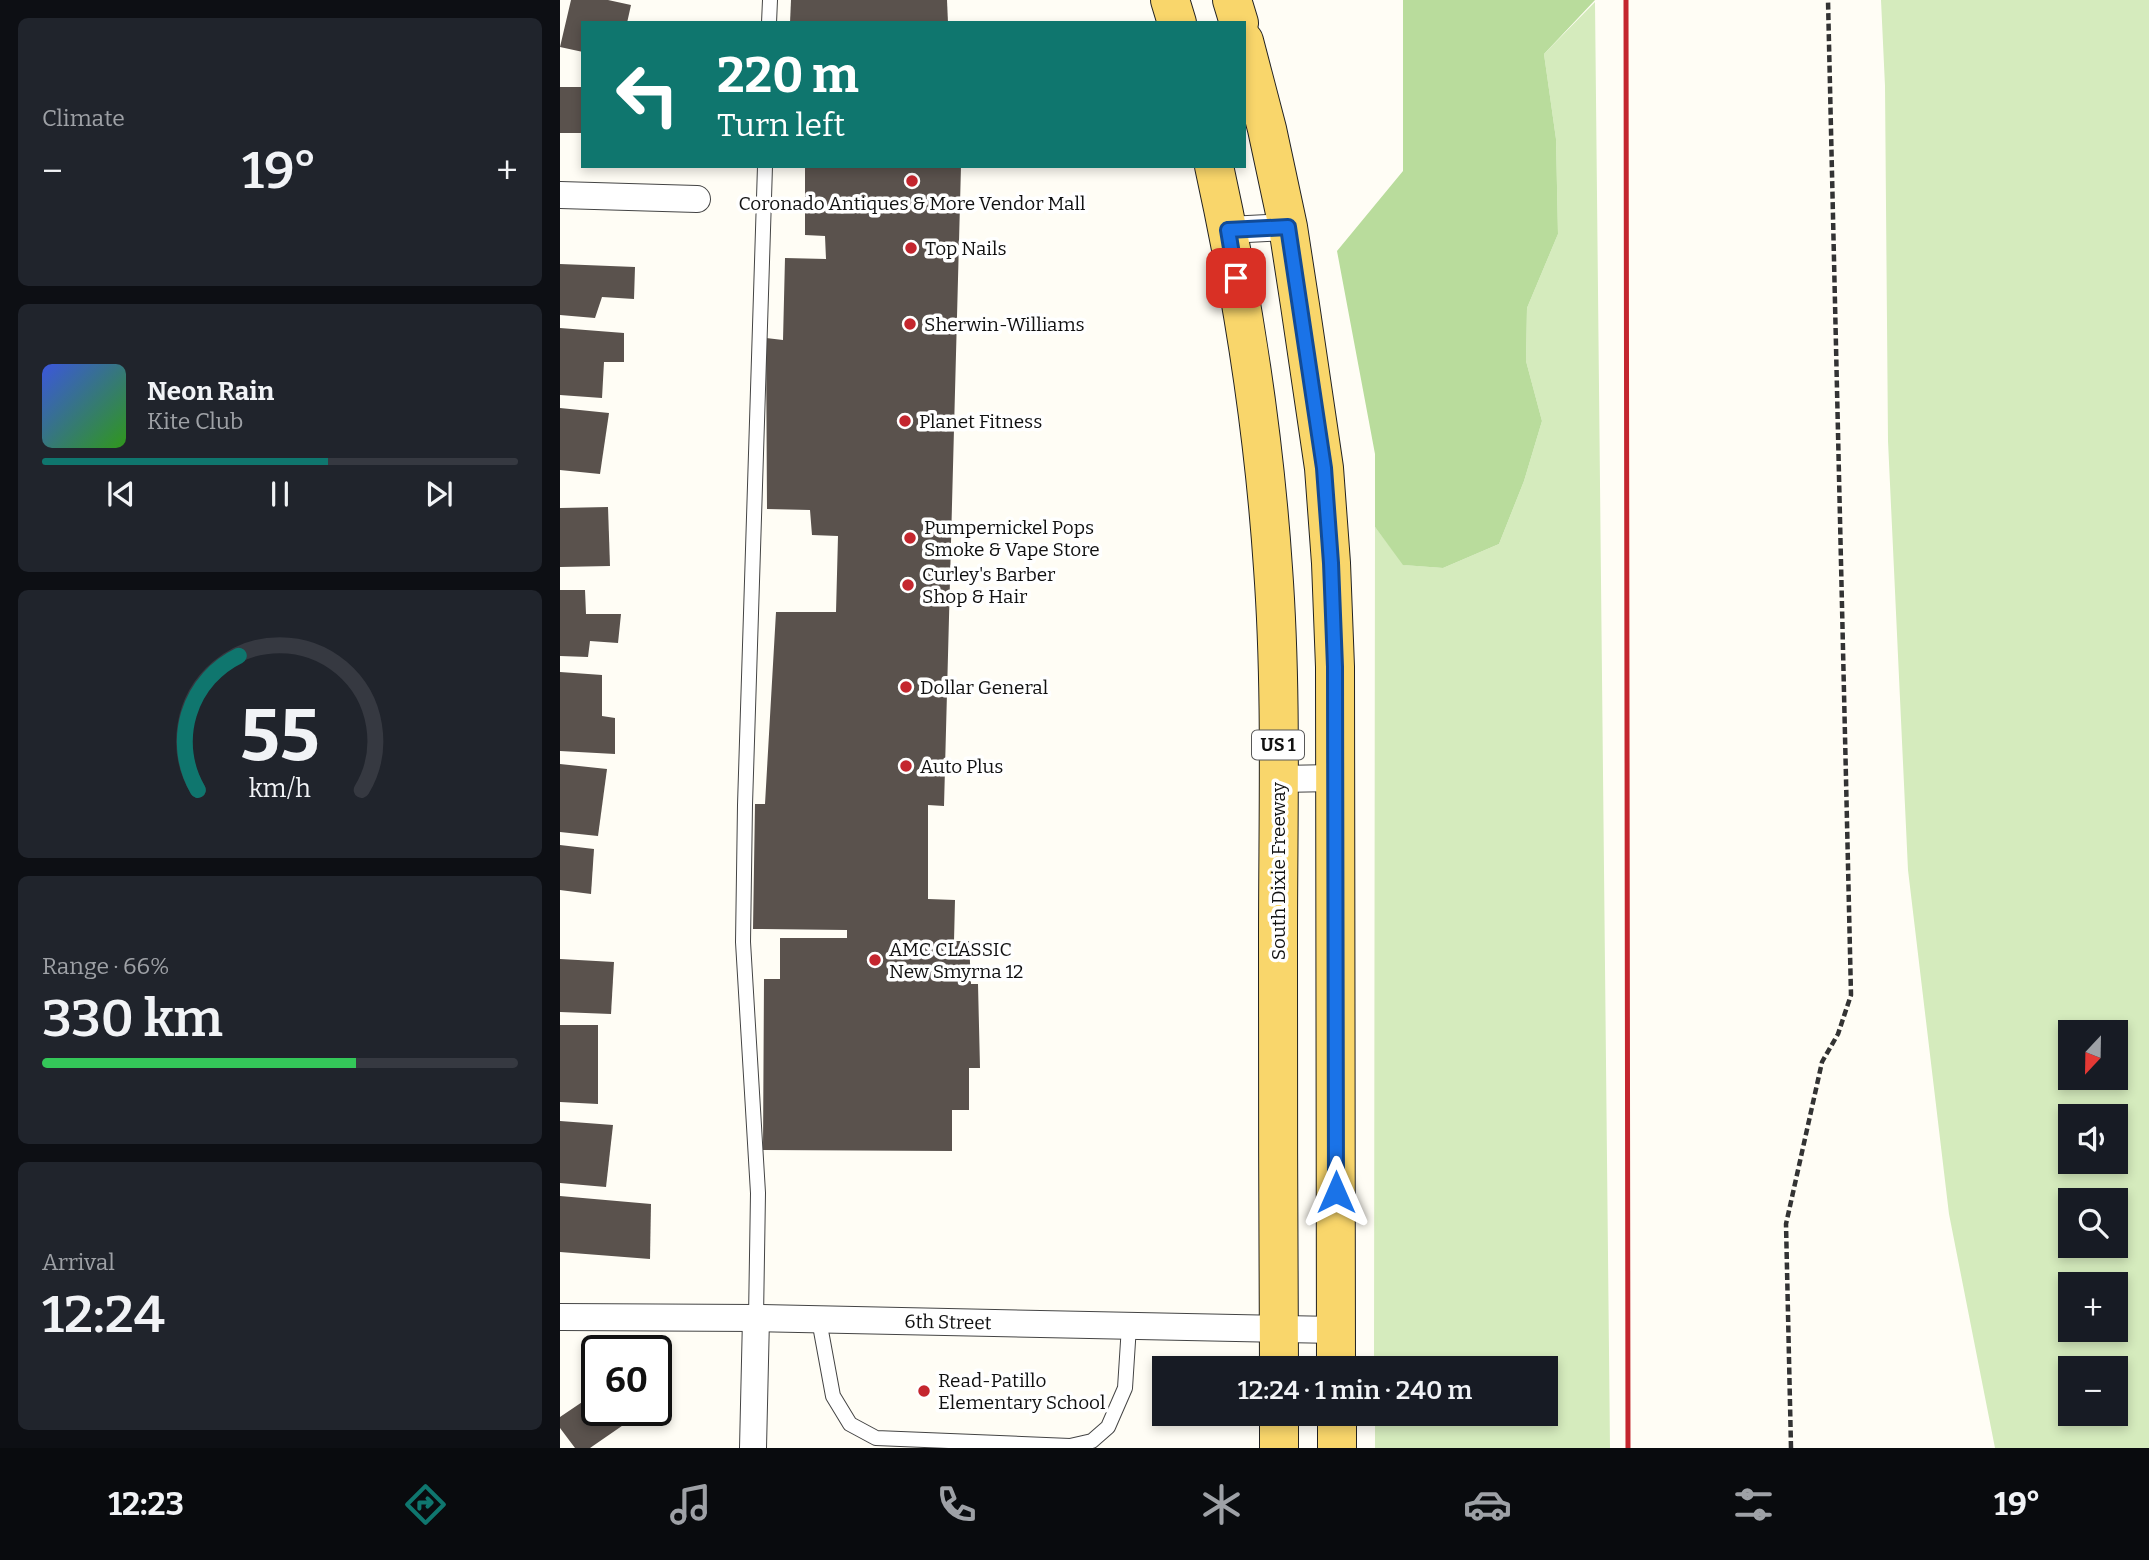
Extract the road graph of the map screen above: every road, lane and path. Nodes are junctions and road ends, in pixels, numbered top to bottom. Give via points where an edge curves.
1 (770, 0) edge
2 (1170, 0) edge
3 (1232, 0) edge
4 (1828, 0) edge
5 (769, 21) edge
6 (1176, 21) edge
7 (1238, 21) edge
8 (1246, 49) edge
9 (765, 168) edge
10 (1214, 168) edge
11 (560, 195) edge
12 (696, 199) dead end
13 (1288, 227) junction
14 (1228, 230) junction
15 (1336, 778) junction
16 (1278, 779) junction
17 (560, 1317) edge
18 (756, 1318) junction
19 (819, 1320) junction
20 (1129, 1326) junction
21 (1279, 1329) junction
22 (1336, 1330) junction
23 (1279, 1356) edge
24 (1336, 1356) edge
25 (1279, 1426) edge
26 (1336, 1426) edge
27 (753, 1448) edge
28 (1279, 1448) edge
29 (1336, 1448) edge
30 (1791, 1448) edge

1 - 5 lane
2 - 6 main road
3 - 7 main road
4 - 30 path via 1851,995 1838,1034 1822,1062 1786,1224
8 - 13 main road
9 - 18 lane via 743,942 758,1193
10 - 14 main road, South Dixie Freeway / US 1
11 - 12 street
13 - 14 street
13 - 15 main road via 1324,468
14 - 16 main road, South Dixie Freeway / US 1 via 1265,472 1273,569
15 - 16 street
15 - 22 main road
16 - 21 main road, South Dixie Freeway / US 1
17 - 18 street, 6th Street
18 - 19 street, 6th Street
18 - 27 street
19 - 20 street, 6th Street
19 - 20 lane via 834,1396 850,1424 876,1438 1070,1446 1092,1441 1108,1427 1125,1388
20 - 21 street, 6th Street
21 - 22 street, 6th Street
21 - 23 main road, US 1
22 - 24 main road
25 - 28 main road
26 - 29 main road

